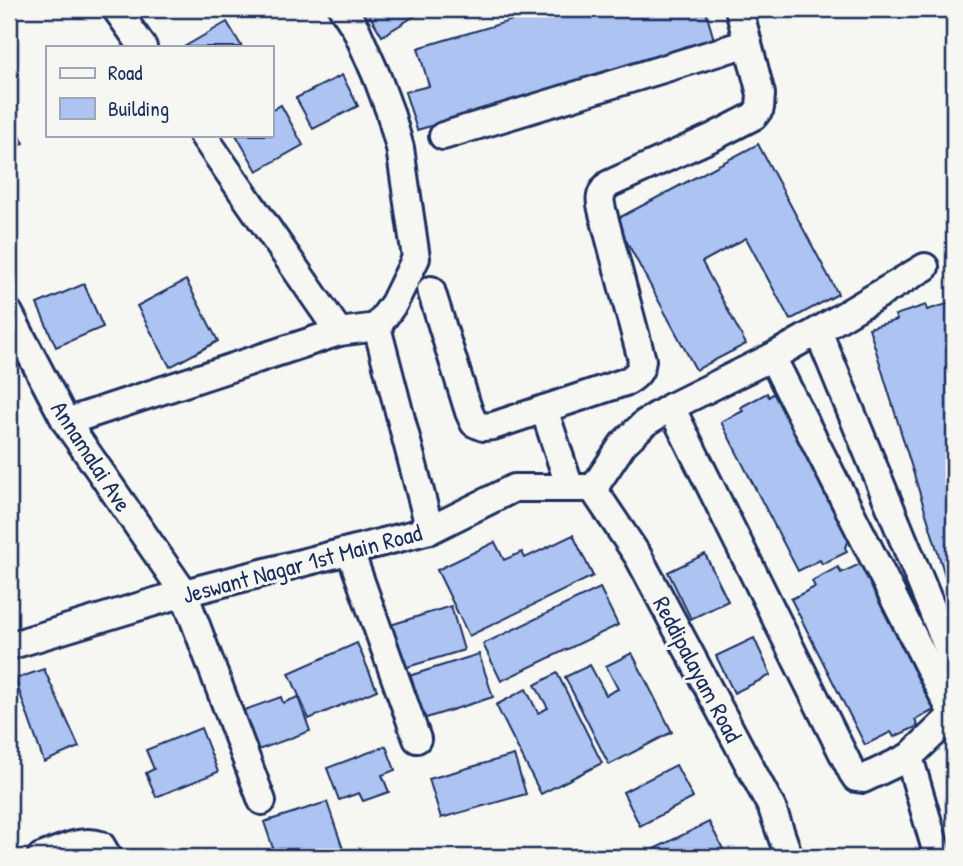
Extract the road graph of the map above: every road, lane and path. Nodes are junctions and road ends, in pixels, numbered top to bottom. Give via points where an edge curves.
1 (116, 9) edge
2 (343, 9) edge
3 (739, 9) edge
4 (748, 43) junction
5 (142, 46) edge
6 (204, 136) edge
7 (443, 136) dead end
8 (925, 267) dead end
9 (431, 290) dead end
10 (9, 313) edge
11 (377, 327) junction
12 (818, 331) junction
13 (339, 332) junction
14 (772, 357) junction
15 (671, 407) junction
16 (544, 409) junction
17 (66, 422) junction
18 (582, 488) junction
19 (430, 530) junction
20 (350, 551) junction
21 (184, 593) junction
22 (9, 646) edge
23 (954, 663) edge
24 (954, 715) edge
25 (417, 739) dead end
26 (909, 757) junction
27 (262, 801) dead end
28 (41, 857) edge
29 (108, 857) edge
30 (789, 857) edge
31 (938, 857) edge

1 - 5 street
2 - 11 street via 377,77 393,124 416,258
3 - 4 street
4 - 7 street
4 - 16 street via 761,94 754,116 609,184 600,196 641,369 628,381
6 - 13 street
8 - 12 street
9 - 16 street via 474,423 493,426
10 - 17 street, Annamalai Ave
11 - 13 street
11 - 19 street
12 - 14 street
12 - 23 street
13 - 17 street
14 - 15 street
14 - 24 street
15 - 18 street via 645,423
15 - 26 street via 856,778 863,779
16 - 18 street, Reddipalayam Road
17 - 21 street, Annamalai Ave
18 - 19 street, Jeswant Nagar 1st Main Road via 514,488
18 - 30 street, Reddipalayam Road via 638,556 772,808
19 - 20 street, Jeswant Nagar 1st Main Road
20 - 21 street, Jeswant Nagar 1st Main Road
20 - 25 street
21 - 22 street, Jeswant Nagar 1st Main Road
21 - 27 street, Annamalai Ave
24 - 26 street
26 - 31 street
28 - 29 street via 92,842 101,845

